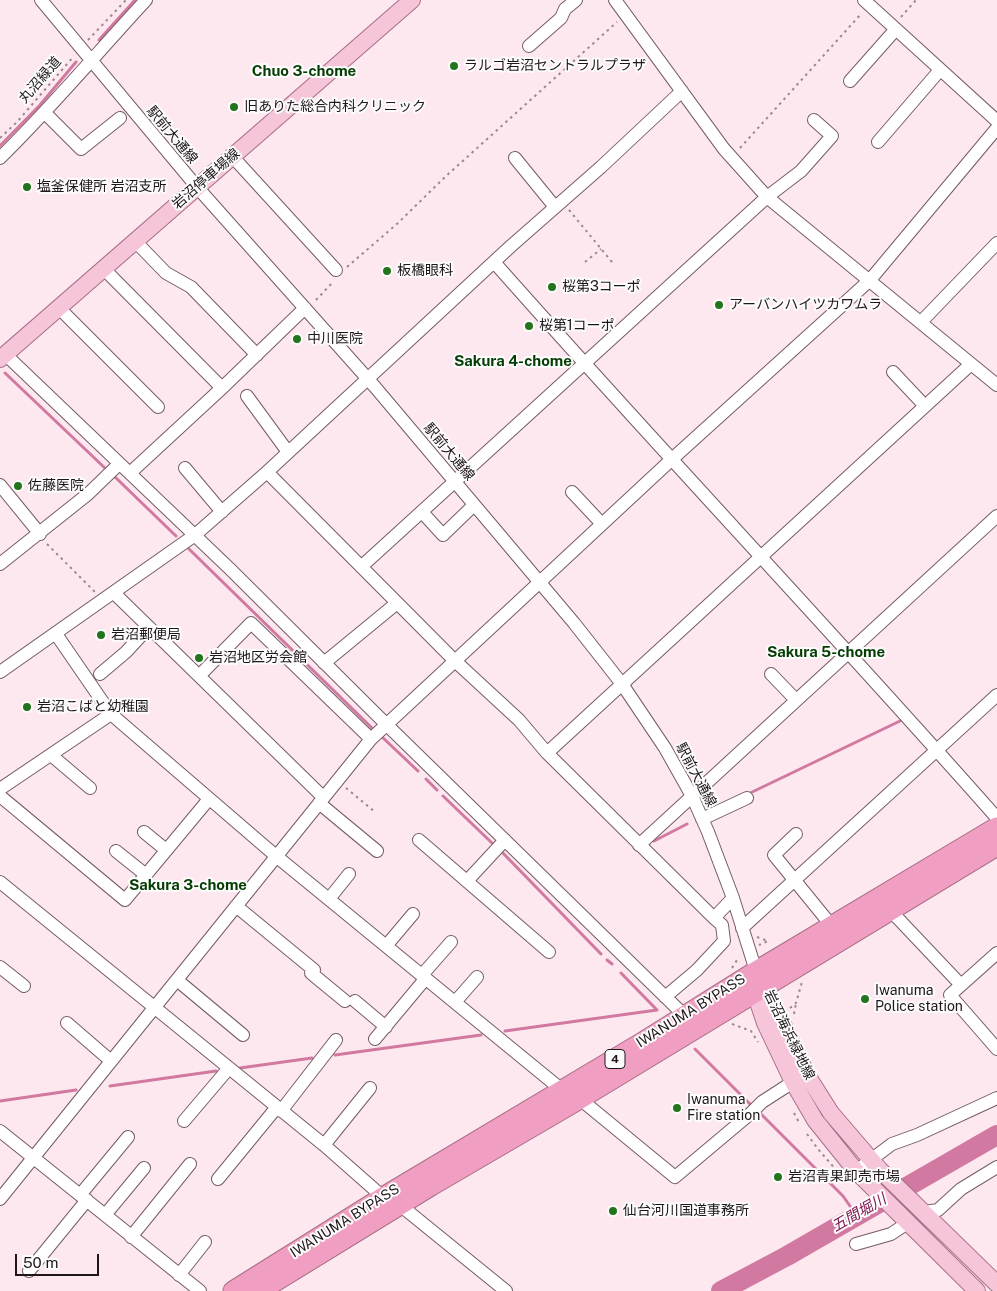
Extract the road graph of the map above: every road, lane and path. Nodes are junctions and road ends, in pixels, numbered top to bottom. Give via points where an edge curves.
1 (41, 0) edge
2 (126, 0) edge
3 (146, 0) edge
4 (412, 0) edge
5 (576, 0) edge
6 (615, 0) edge
7 (916, 0) edge
8 (866, 2) edge
9 (626, 14) junction
10 (894, 28) junction
11 (88, 40) dead end
12 (529, 46) dead end
13 (74, 56) dead end
14 (90, 60) junction
15 (940, 70) junction
16 (850, 81) dead end
17 (682, 91) junction
18 (45, 113) junction
19 (120, 118) dead end
20 (814, 120) dead end
21 (997, 121) edge
22 (997, 128) edge
23 (0, 138) edge
24 (878, 142) dead end
25 (232, 156) junction
26 (0, 158) edge
27 (515, 158) dead end
28 (732, 158) junction
29 (197, 187) junction
30 (767, 197) junction
31 (558, 204) junction
32 (135, 241) junction
33 (997, 243) edge
34 (601, 249) junction
35 (494, 262) junction
36 (585, 262) dead end
37 (612, 262) dead end
38 (104, 269) junction
39 (338, 273) junction
40 (870, 280) junction
41 (316, 300) dead end
42 (59, 308) junction
43 (305, 308) junction
44 (921, 322) junction
45 (257, 355) junction
46 (3, 357) edge
47 (583, 363) junction
48 (971, 364) junction
49 (893, 372) dead end
50 (367, 378) junction
51 (997, 385) edge
52 (222, 388) junction
53 (247, 396) dead end
54 (925, 406) junction
55 (158, 407) dead end
56 (288, 452) junction
57 (671, 460) junction
58 (120, 464) junction
59 (185, 468) dead end
60 (267, 472) junction
61 (130, 473) junction
62 (455, 482) junction
63 (0, 485) edge
64 (572, 492) dead end
65 (474, 505) junction
66 (222, 512) junction
67 (422, 512) junction
68 (997, 516) edge
69 (602, 524) junction
70 (39, 534) junction
71 (195, 535) junction
72 (760, 557) junction
73 (0, 564) edge
74 (362, 566) junction
75 (539, 582) junction
76 (109, 596) junction
77 (397, 603) junction
78 (149, 627) junction
79 (56, 634) junction
80 (848, 652) junction
81 (454, 660) junction
82 (324, 663) junction
83 (0, 672) edge
84 (100, 674) dead end
85 (771, 674) dead end
86 (199, 676) junction
87 (622, 684) junction
88 (997, 695) edge
89 (796, 700) junction
90 (111, 714) junction
91 (386, 724) junction
92 (371, 739) junction
93 (937, 751) junction
94 (547, 753) junction
95 (51, 754) junction
96 (336, 781) junction
97 (90, 788) dead end
98 (0, 789) edge
99 (0, 796) edge
100 (692, 796) junction
101 (747, 798) dead end
102 (209, 799) junction
103 (321, 800) junction
104 (374, 812) dead end
105 (997, 818) edge
106 (702, 819) junction
107 (997, 827) edge
108 (144, 832) dead end
109 (796, 834) dead end
110 (419, 840) dead end
111 (505, 840) junction
112 (639, 845) junction
113 (997, 846) edge
114 (166, 850) junction
115 (116, 851) dead end
116 (377, 851) dead end
117 (276, 856) junction
118 (349, 874) dead end
119 (146, 875) junction
120 (795, 880) junction
121 (0, 882) edge
122 (467, 882) junction
123 (733, 898) junction
124 (329, 899) junction
125 (236, 906) junction
126 (890, 910) junction
127 (413, 914) dead end
128 (714, 918) junction
129 (831, 926) junction
130 (742, 928) junction
131 (451, 942) dead end
132 (386, 946) junction
133 (549, 952) dead end
134 (997, 952) edge
135 (0, 967) edge
136 (424, 977) junction
137 (477, 977) dead end
138 (177, 980) junction
139 (759, 983) junction
140 (961, 985) junction
141 (24, 986) dead end
142 (666, 997) junction
143 (455, 1002) junction
144 (155, 1007) junction
145 (684, 1016) junction
146 (67, 1023) dead end
147 (727, 1025) dead end
148 (386, 1027) junction
149 (243, 1035) dead end
150 (376, 1039) dead end
151 (336, 1040) dead end
152 (761, 1048) dead end
153 (997, 1049) edge
154 (112, 1060) junction
155 (229, 1068) junction
156 (793, 1082) junction
157 (370, 1088) dead end
158 (562, 1090) junction
159 (997, 1098) edge
160 (580, 1099) junction
161 (279, 1109) junction
162 (184, 1121) dead end
163 (0, 1131) edge
164 (128, 1136) dead end
165 (324, 1145) junction
166 (34, 1158) junction
167 (190, 1164) dead end
168 (876, 1165) junction
169 (997, 1167) edge
170 (144, 1168) dead end
171 (861, 1175) junction
172 (218, 1180) dead end
173 (383, 1197) junction
174 (83, 1198) junction
175 (0, 1199) edge
176 (400, 1206) junction
177 (921, 1209) junction
178 (105, 1215) junction
179 (906, 1219) junction
180 (131, 1237) junction
181 (205, 1242) dead end
182 (856, 1244) dead end
183 (29, 1270) dead end
184 (179, 1274) junction
185 (997, 1284) edge
186 (200, 1291) edge
187 (233, 1291) edge
188 (260, 1291) edge
189 (506, 1291) edge
190 (977, 1291) edge

1 - 14 street, 駅前大通線
2 - 11 path
3 - 14 street
4 - 25 main road, 岩沼停車場線
5 - 12 street
6 - 9 street
7 - 10 path
8 - 10 street
8 - 28 path
9 - 17 street
9 - 39 path via 398,223
10 - 15 street
10 - 16 street
13 - 23 path, 丸沼緑道
14 - 18 street
14 - 29 street, 駅前大通線
15 - 21 street
15 - 24 street
17 - 28 street
17 - 31 street
18 - 19 street via 80,149
18 - 26 street
20 - 30 street via 832,136 801,172
22 - 40 street
25 - 29 main road, 岩沼停車場線
25 - 39 street
27 - 31 street
28 - 30 street
29 - 32 main road, 岩沼停車場線
29 - 43 street, 駅前大通線
30 - 40 street
30 - 47 street
31 - 34 path
31 - 35 street
32 - 38 main road, 岩沼停車場線
32 - 45 street via 166,273 191,287
33 - 44 street
34 - 36 path
34 - 37 path
35 - 47 street
35 - 50 street
38 - 42 main road, 岩沼停車場線
38 - 52 street
39 - 41 path
40 - 44 street
40 - 57 street
42 - 46 main road, 岩沼停車場線
42 - 55 street
43 - 45 street
43 - 50 street, 駅前大通線
44 - 48 street
45 - 52 street
46 - 58 street
47 - 57 street
47 - 62 street
48 - 51 street
48 - 54 street
49 - 54 street
50 - 56 street
50 - 62 street, 駅前大通線
52 - 61 street
53 - 56 street
54 - 72 street
56 - 60 street
57 - 69 street
57 - 72 street
58 - 61 street
58 - 70 street
59 - 66 street
60 - 66 street
60 - 74 street
61 - 71 street
62 - 65 street, 駅前大通線
62 - 67 street
63 - 70 street
64 - 69 street
65 - 67 street via 443,535
65 - 75 street, 駅前大通線
66 - 71 street
67 - 74 street
68 - 80 street
69 - 75 street
70 - 73 street
70 - 76 path
71 - 76 street
71 - 82 street
72 - 80 street
72 - 87 street
74 - 77 street
75 - 81 street
75 - 87 street, 駅前大通線
76 - 78 street
76 - 79 street
77 - 81 street
77 - 82 street
78 - 84 street
78 - 86 street
79 - 83 street
79 - 90 street
80 - 89 street
80 - 93 street
81 - 91 street
81 - 94 street via 519,720
82 - 91 street
85 - 89 street
86 - 92 street via 251,623
86 - 103 street
87 - 94 street
87 - 100 street, 駅前大通線 via 656,732
88 - 93 street
89 - 100 street
90 - 95 street
90 - 102 street
91 - 92 street
91 - 111 street
92 - 96 street
93 - 105 street
93 - 120 street
94 - 112 street
95 - 97 street
95 - 98 street
96 - 103 street
96 - 104 path
99 - 119 street via 125,900
100 - 106 street, 駅前大通線
100 - 112 street
101 - 106 street
102 - 114 street
102 - 117 street
103 - 116 street
103 - 117 street
106 - 123 street, 駅前大通線
107 - 129 highway, IWANUMA BYPASS / 4
108 - 114 street
109 - 120 street via 774,855
110 - 122 street
111 - 122 street
111 - 142 street
112 - 128 street
113 - 126 highway, IWANUMA BYPASS / 4
114 - 119 street
115 - 119 street
117 - 124 street
117 - 125 street
118 - 124 street
120 - 129 street
120 - 130 street
121 - 144 street
122 - 133 street
123 - 128 street
123 - 130 street, 駅前大通線
124 - 132 street
125 - 138 street
125 - 148 street via 314,970 311,973
126 - 139 highway, IWANUMA BYPASS / 4
126 - 140 street
127 - 132 street
128 - 142 street via 722,925 724,941
129 - 139 highway, IWANUMA BYPASS / 4
130 - 139 street, 駅前大通線
131 - 136 street
132 - 136 street
134 - 140 street
135 - 141 street
136 - 143 street
136 - 148 street
137 - 143 street
138 - 144 street
138 - 149 street
139 - 145 highway, IWANUMA BYPASS / 4
139 - 156 main road, 岩沼海浜緑地線 via 765,1023
139 - 160 highway, IWANUMA BYPASS / 4
139 - 168 main road, 岩沼海浜緑地線 via 831,1114
140 - 153 street via 950,996
142 - 145 street
143 - 158 street
144 - 154 street
144 - 155 street
145 - 158 highway, IWANUMA BYPASS / 4
146 - 154 street
147 - 152 path via 734,1024 751,1031
148 - 150 street
151 - 161 street
154 - 166 street
155 - 161 street
155 - 162 street
156 - 160 street via 762,1102 675,1177
156 - 171 main road, 岩沼海浜緑地線 via 815,1120
157 - 165 street
158 - 160 street
158 - 173 highway, IWANUMA BYPASS / 4
159 - 168 street via 892,1144
160 - 176 highway, IWANUMA BYPASS / 4
161 - 165 street
161 - 172 street
163 - 166 street
164 - 174 street
165 - 173 street
166 - 174 street
166 - 175 street
167 - 180 street
168 - 171 street
168 - 177 main road, 岩沼海浜緑地線
169 - 177 street via 961,1189 938,1210
170 - 178 street
171 - 179 main road, 岩沼海浜緑地線
173 - 187 highway, IWANUMA BYPASS / 4
174 - 178 street
174 - 183 street
176 - 188 highway, IWANUMA BYPASS / 4
176 - 189 street
177 - 185 main road
178 - 180 street
179 - 182 street via 891,1234
179 - 190 main road
180 - 184 street
181 - 184 street
184 - 186 street

